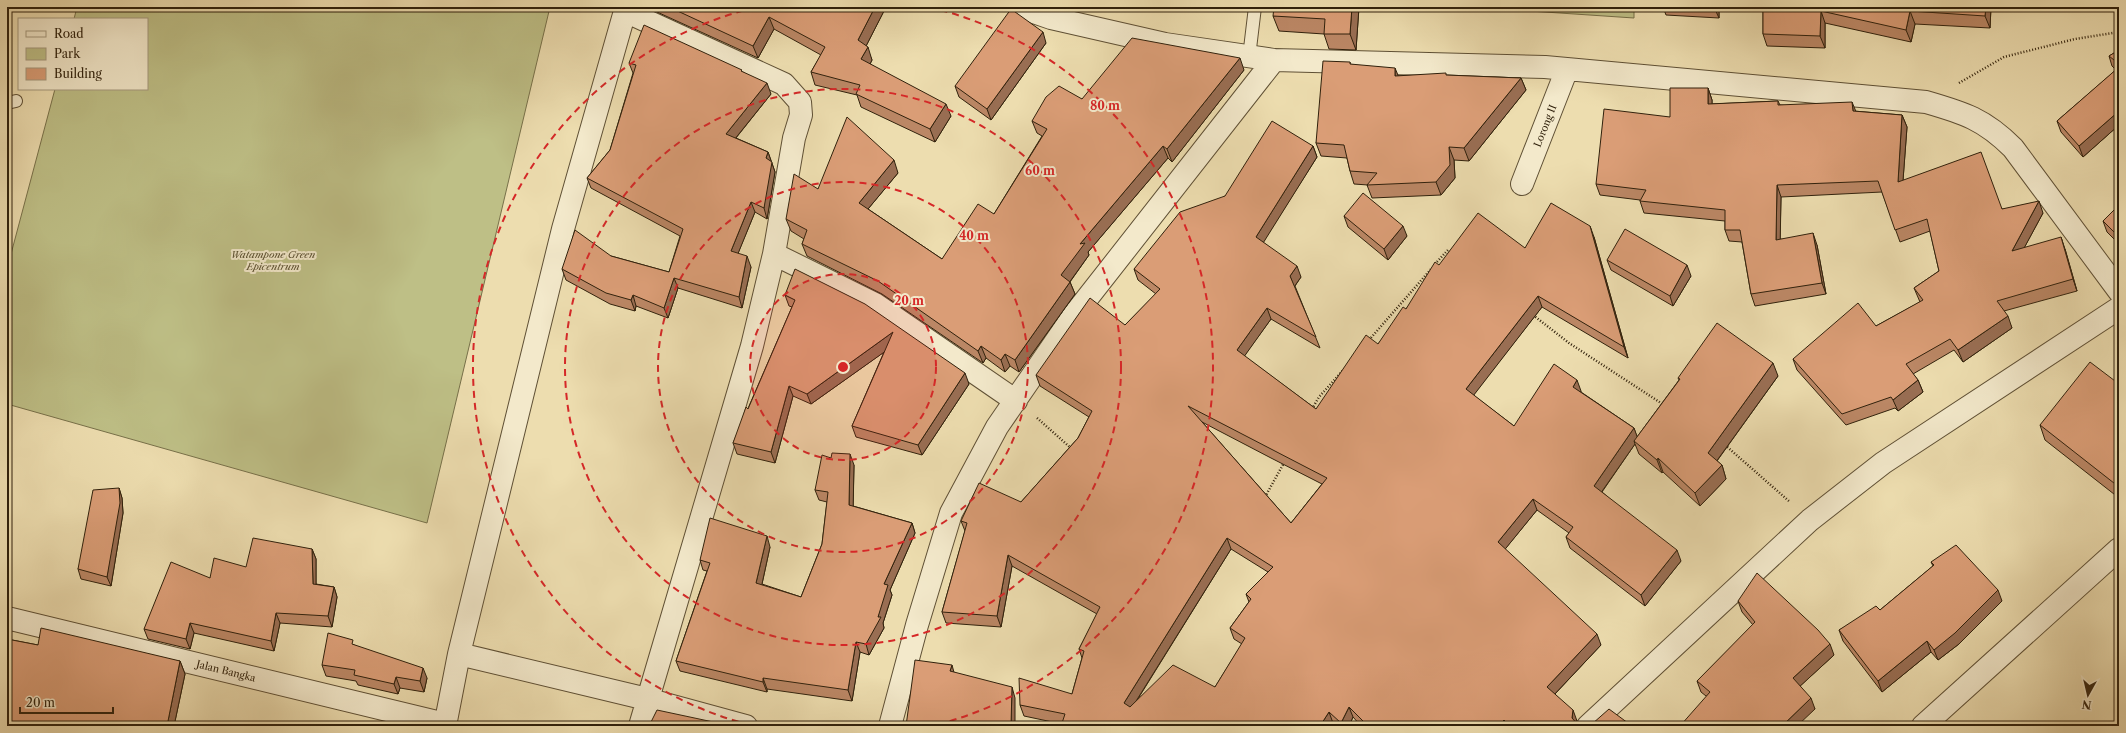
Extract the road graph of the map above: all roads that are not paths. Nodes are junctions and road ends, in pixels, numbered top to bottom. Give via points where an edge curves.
1 (1020, 7) edge
2 (1255, 7) edge
3 (626, 9) edge
4 (1249, 57) junction
5 (1274, 60) junction
6 (1567, 69) junction
7 (1522, 184) dead end
8 (774, 254) junction
9 (2119, 291) edge
10 (2119, 308) edge
11 (1016, 400) junction
12 (2119, 549) edge
13 (7, 618) edge
14 (459, 654) junction
15 (647, 699) junction
16 (445, 725) edge
17 (640, 726) edge
18 (746, 726) edge
19 (890, 726) edge
20 (1588, 726) edge
21 (1923, 726) edge

1 - 4 street via 1051,18 1165,44
2 - 4 lane
3 - 8 street via 784,84 800,102 801,115 794,138
3 - 14 street via 563,229
4 - 5 street
5 - 6 street
5 - 11 street via 1074,315
6 - 7 street, Lorong II
6 - 9 street via 1926,102 1977,118 1999,133 2014,148
8 - 11 street via 875,304
8 - 15 street via 752,346
10 - 20 street via 1883,463 1810,520
11 - 19 street via 997,427 951,513
12 - 21 street
13 - 16 street, Jalan Bangka
14 - 15 street
14 - 16 street
15 - 17 street
15 - 18 street

